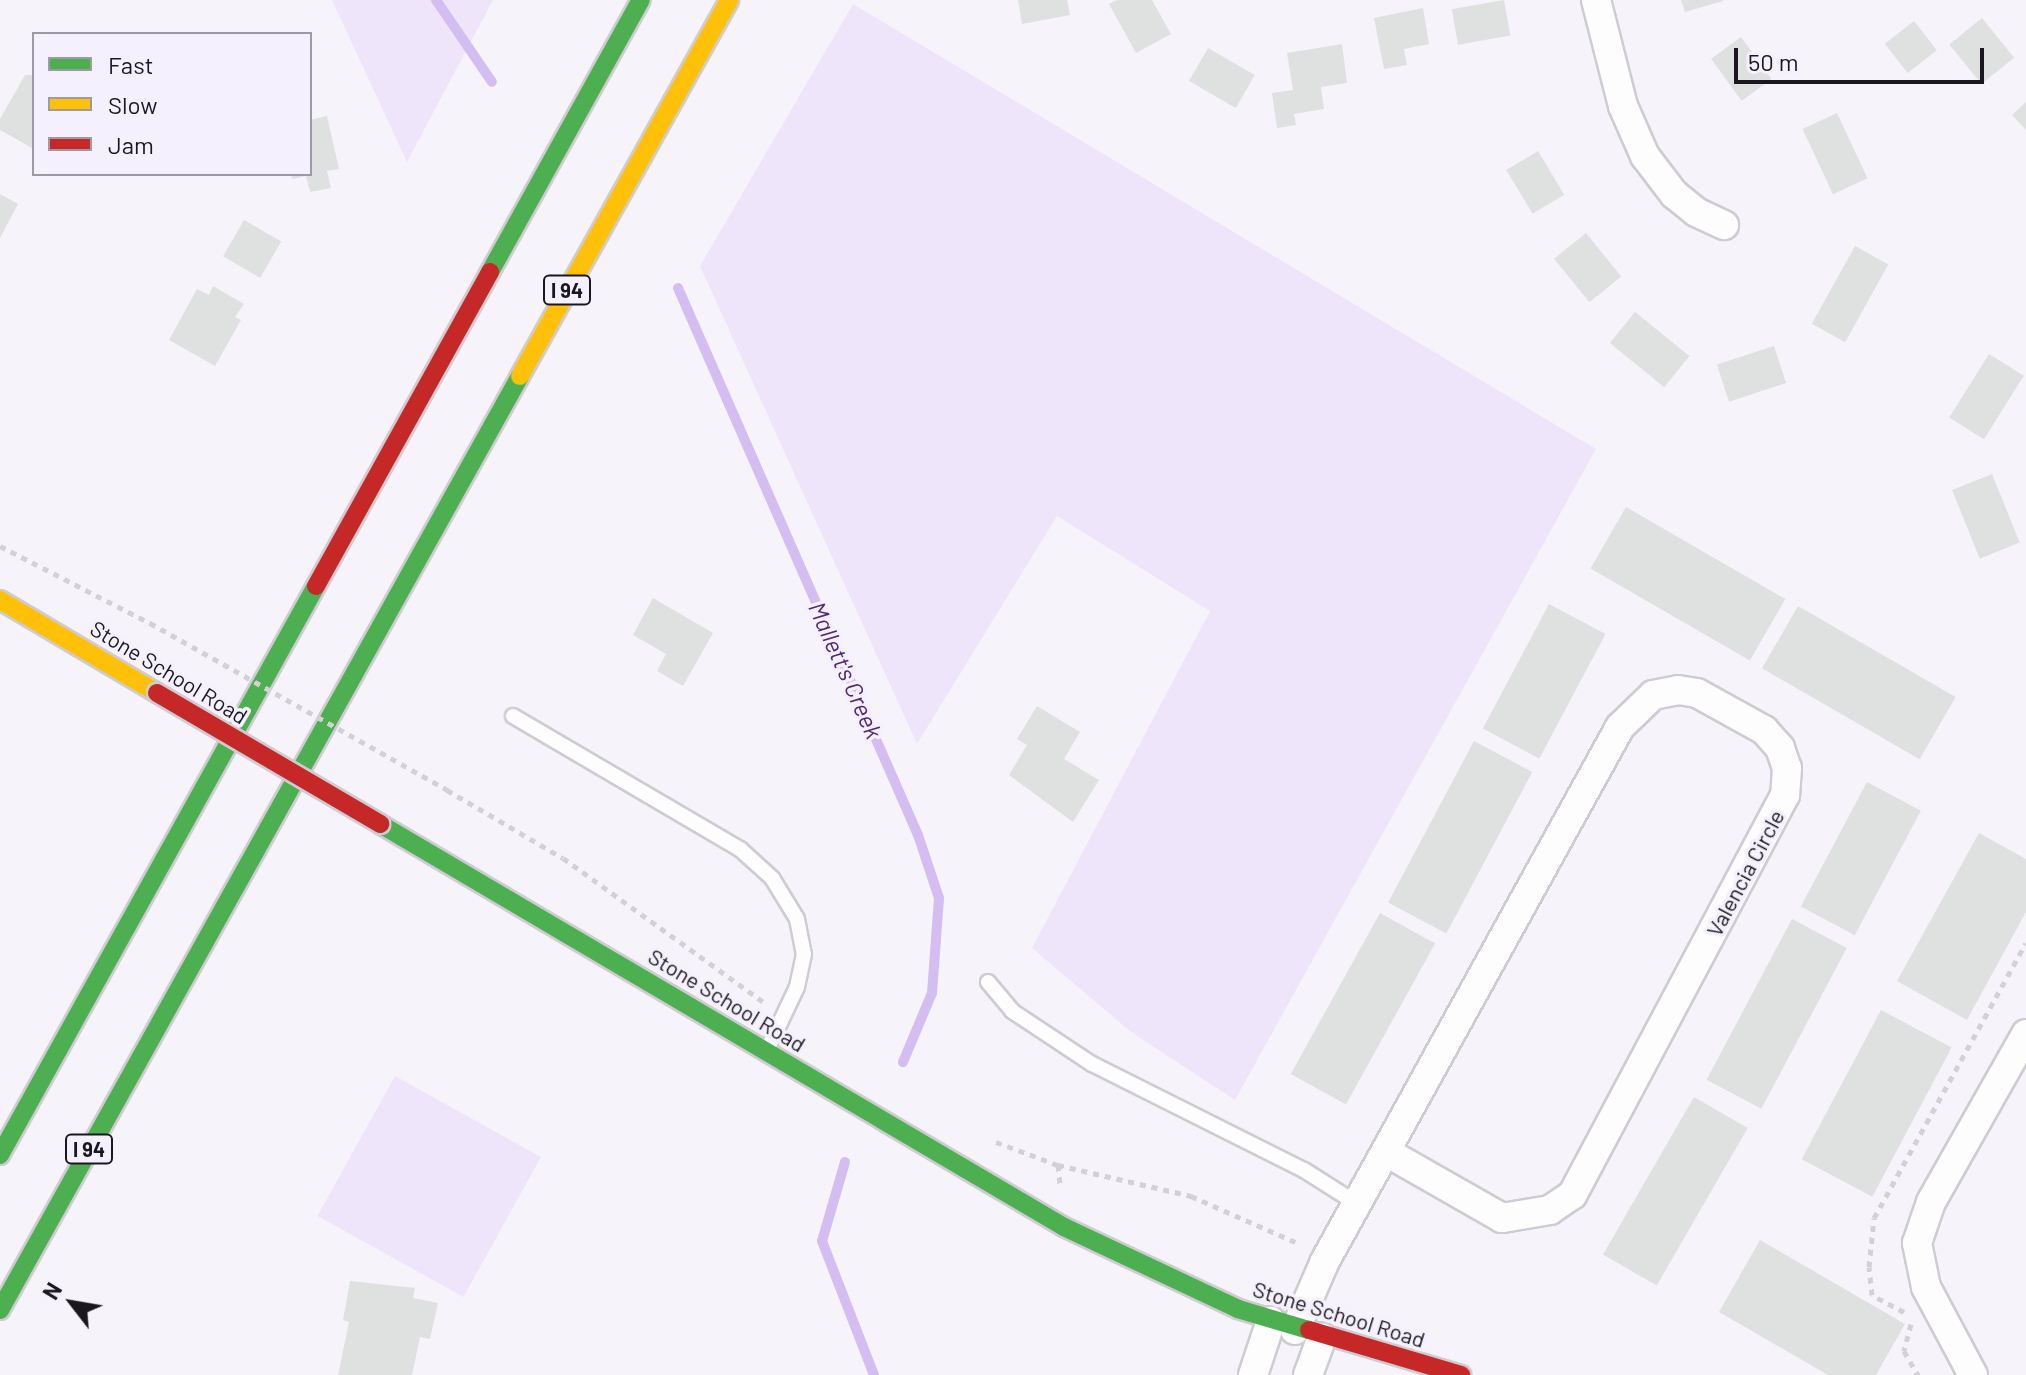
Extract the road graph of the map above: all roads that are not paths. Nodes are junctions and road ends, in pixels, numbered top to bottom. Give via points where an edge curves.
1 (641, 0) edge
2 (729, 0) edge
3 (1596, 0) edge
4 (1724, 225) dead end
5 (0, 600) edge
6 (513, 716) dead end
7 (988, 982) dead end
8 (2026, 1034) edge
9 (767, 1051) junction
10 (1388, 1153) junction
11 (0, 1155) edge
12 (1356, 1203) junction
13 (0, 1310) edge
14 (1296, 1330) junction
15 (1253, 1375) edge
16 (1308, 1375) edge
17 (1461, 1375) edge
18 (1973, 1375) edge

1 - 11 main road
2 - 13 main road, I 94
3 - 4 street via 1623,106 1645,156 1674,194
5 - 9 main road, Stone School Road, bridge
6 - 9 lane via 740,849 772,878 797,919 804,954 797,987
7 - 12 lane via 1012,1011 1092,1064 1304,1170
8 - 18 street via 1931,1202 1917,1243 1926,1287
9 - 14 main road, Stone School Road via 1064,1227
10 - 10 street, Valencia Circle via 1502,1218 1550,1210 1572,1195 1785,795 1787,768 1780,748 1764,730 1697,693 1653,695 1637,706
10 - 12 street, Valencia Circle
12 - 14 street, Valencia Circle via 1304,1301
14 - 15 street
14 - 16 street
14 - 17 main road, Stone School Road

